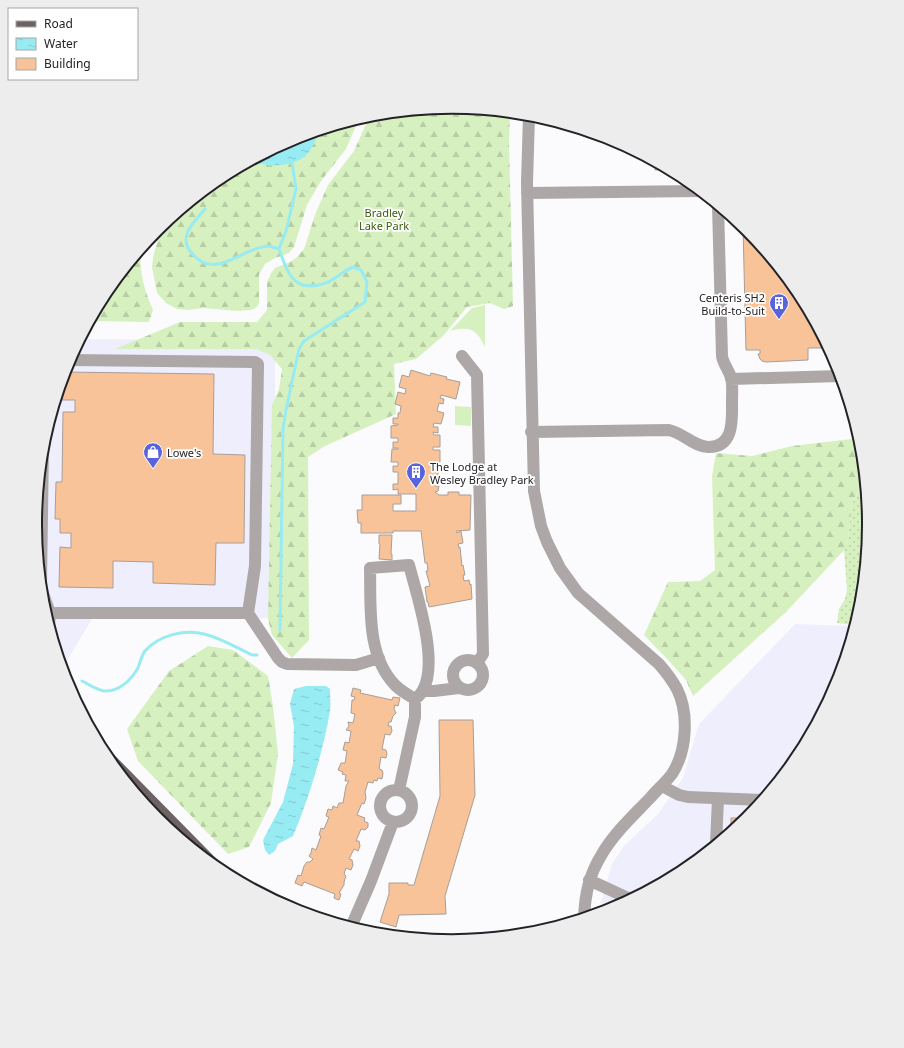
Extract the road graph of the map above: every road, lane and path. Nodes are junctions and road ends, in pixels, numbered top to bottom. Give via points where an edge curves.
1 (528, 121) edge
2 (691, 191) edge
3 (528, 193) junction
4 (718, 213) edge
5 (462, 356) dead end
6 (76, 360) edge
7 (834, 376) edge
8 (731, 379) junction
9 (532, 432) junction
10 (52, 613) edge
11 (248, 613) junction
12 (379, 658) junction
13 (477, 663) junction
14 (459, 688) junction
15 (419, 695) junction
16 (662, 786) junction
17 (399, 790) junction
18 (142, 792) edge
19 (718, 799) junction
20 (755, 800) edge
21 (393, 822) junction
22 (179, 829) edge
23 (716, 837) edge
24 (589, 880) junction
25 (624, 896) edge
26 (584, 912) edge
27 (353, 922) edge

1 - 3 lane
2 - 3 lane
3 - 9 lane
4 - 8 lane via 722,361
5 - 13 lane via 477,375 483,654
6 - 11 lane via 258,364 255,566
7 - 8 lane
8 - 9 lane via 732,426 726,440 715,446 700,445 669,430
9 - 16 lane via 534,491 541,526 553,556 578,593 659,664 681,699 684,726 680,754 672,774
10 - 11 lane
11 - 12 lane via 278,658 287,664 356,665
12 - 15 lane via 387,675 395,684
12 - 15 lane via 372,633 370,568 409,565 429,652 427,682
13 - 14 lane via 483,676 479,685 471,690
13 - 14 lane via 473,660 464,660 456,666 452,675
14 - 15 lane
15 - 17 lane
16 - 19 lane via 679,795
16 - 24 lane via 601,854
17 - 21 lane via 388,791 380,805 383,816
17 - 21 lane via 408,795 412,809 411,814 403,821
18 - 22 main road
19 - 20 lane
19 - 23 lane
21 - 27 lane
24 - 25 lane
24 - 26 lane

